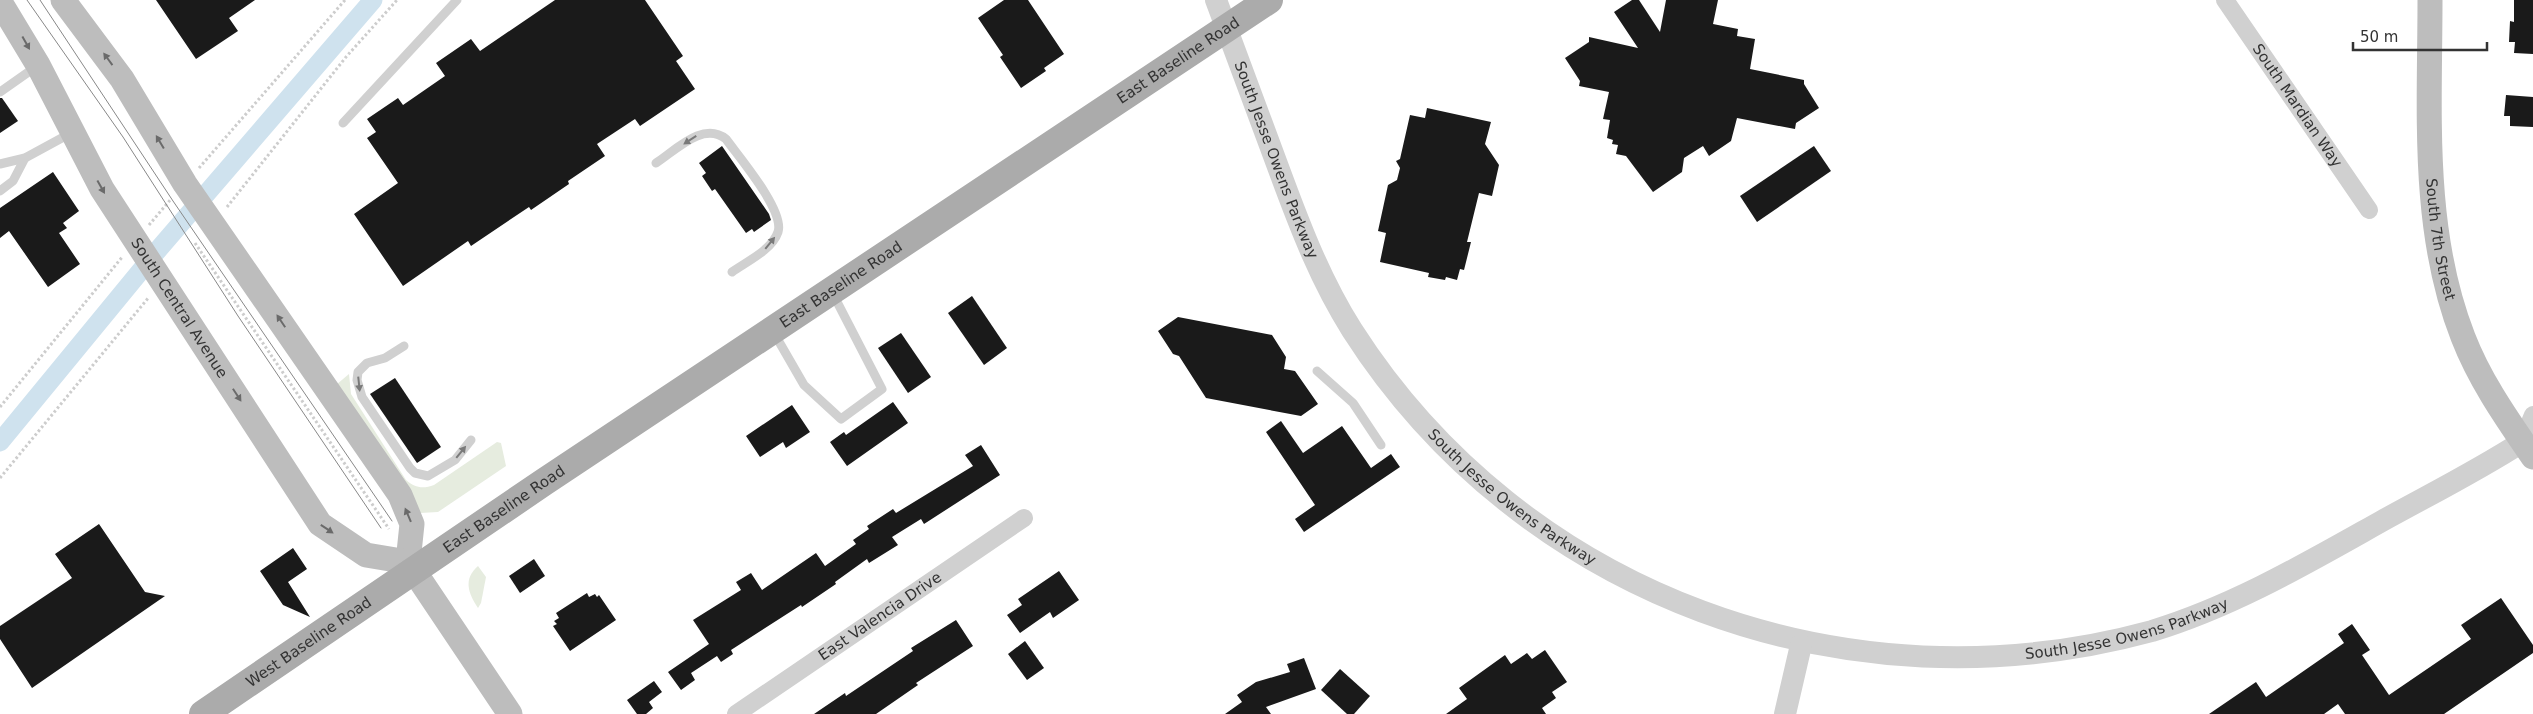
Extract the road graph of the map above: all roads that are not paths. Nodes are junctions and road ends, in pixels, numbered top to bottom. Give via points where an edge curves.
1 (62, 0) edge
2 (457, 0) edge
3 (1216, 0) edge
4 (1269, 0) edge
5 (2225, 0) edge
6 (2430, 0) edge
7 (0, 2) edge
8 (1227, 29) junction
9 (38, 65) junction
10 (0, 92) edge
11 (343, 123) dead end
12 (73, 131) junction
13 (25, 158) junction
14 (656, 163) dead end
15 (0, 164) edge
16 (0, 191) edge
17 (2369, 210) dead end
18 (732, 272) dead end
19 (832, 292) junction
20 (772, 331) junction
21 (404, 346) dead end
22 (1317, 371) dead end
23 (2533, 415) edge
24 (470, 440) dead end
25 (1381, 445) dead end
26 (2529, 446) edge
27 (1024, 518) dead end
28 (411, 567) junction
29 (1801, 645) junction
30 (204, 714) edge
31 (510, 714) edge
32 (736, 714) edge
33 (1785, 714) edge

28 -> 1 main road via 412,524 400,495 241,262 219,217
2 - 11 lane
3 - 8 street, South Jesse Owens Parkway
4 - 8 main road, East Baseline Road
5 - 17 street, South Mardian Way
6 - 26 main road, South 7th Street via 2433,206 2444,272 2463,337 2477,368 2495,401
7 -> 9 main road, South Central Avenue
8 - 19 main road, East Baseline Road
8 - 29 street, South Jesse Owens Parkway via 1302,233 1327,287 1376,366 1424,425 1513,508 1588,561 1655,596 1705,617
9 - 10 lane
9 - 12 main road, South Central Avenue
12 - 13 lane
12 -> 28 main road, South Central Avenue via 102,189 320,524 366,555
13 - 15 lane
13 - 16 lane via 13,182
18 -> 14 lane via 766,248 778,233 779,221 772,205 726,139 719,134 701,133
19 - 20 main road, East Baseline Road
19 - 20 lane via 882,389 841,419 804,385
20 - 28 main road, East Baseline Road
21 -> 24 lane via 384,358 367,363 358,372 357,380 362,397 410,468 415,474 428,476 455,460
22 - 25 lane via 1353,403
23 - 26 street
26 - 29 street, South Jesse Owens Parkway via 2497,458 2259,589 2152,631 2077,650 1967,662 1887,660
27 - 32 street, East Valencia Drive
28 - 30 main road, West Baseline Road
28 - 31 main road
29 - 33 street

